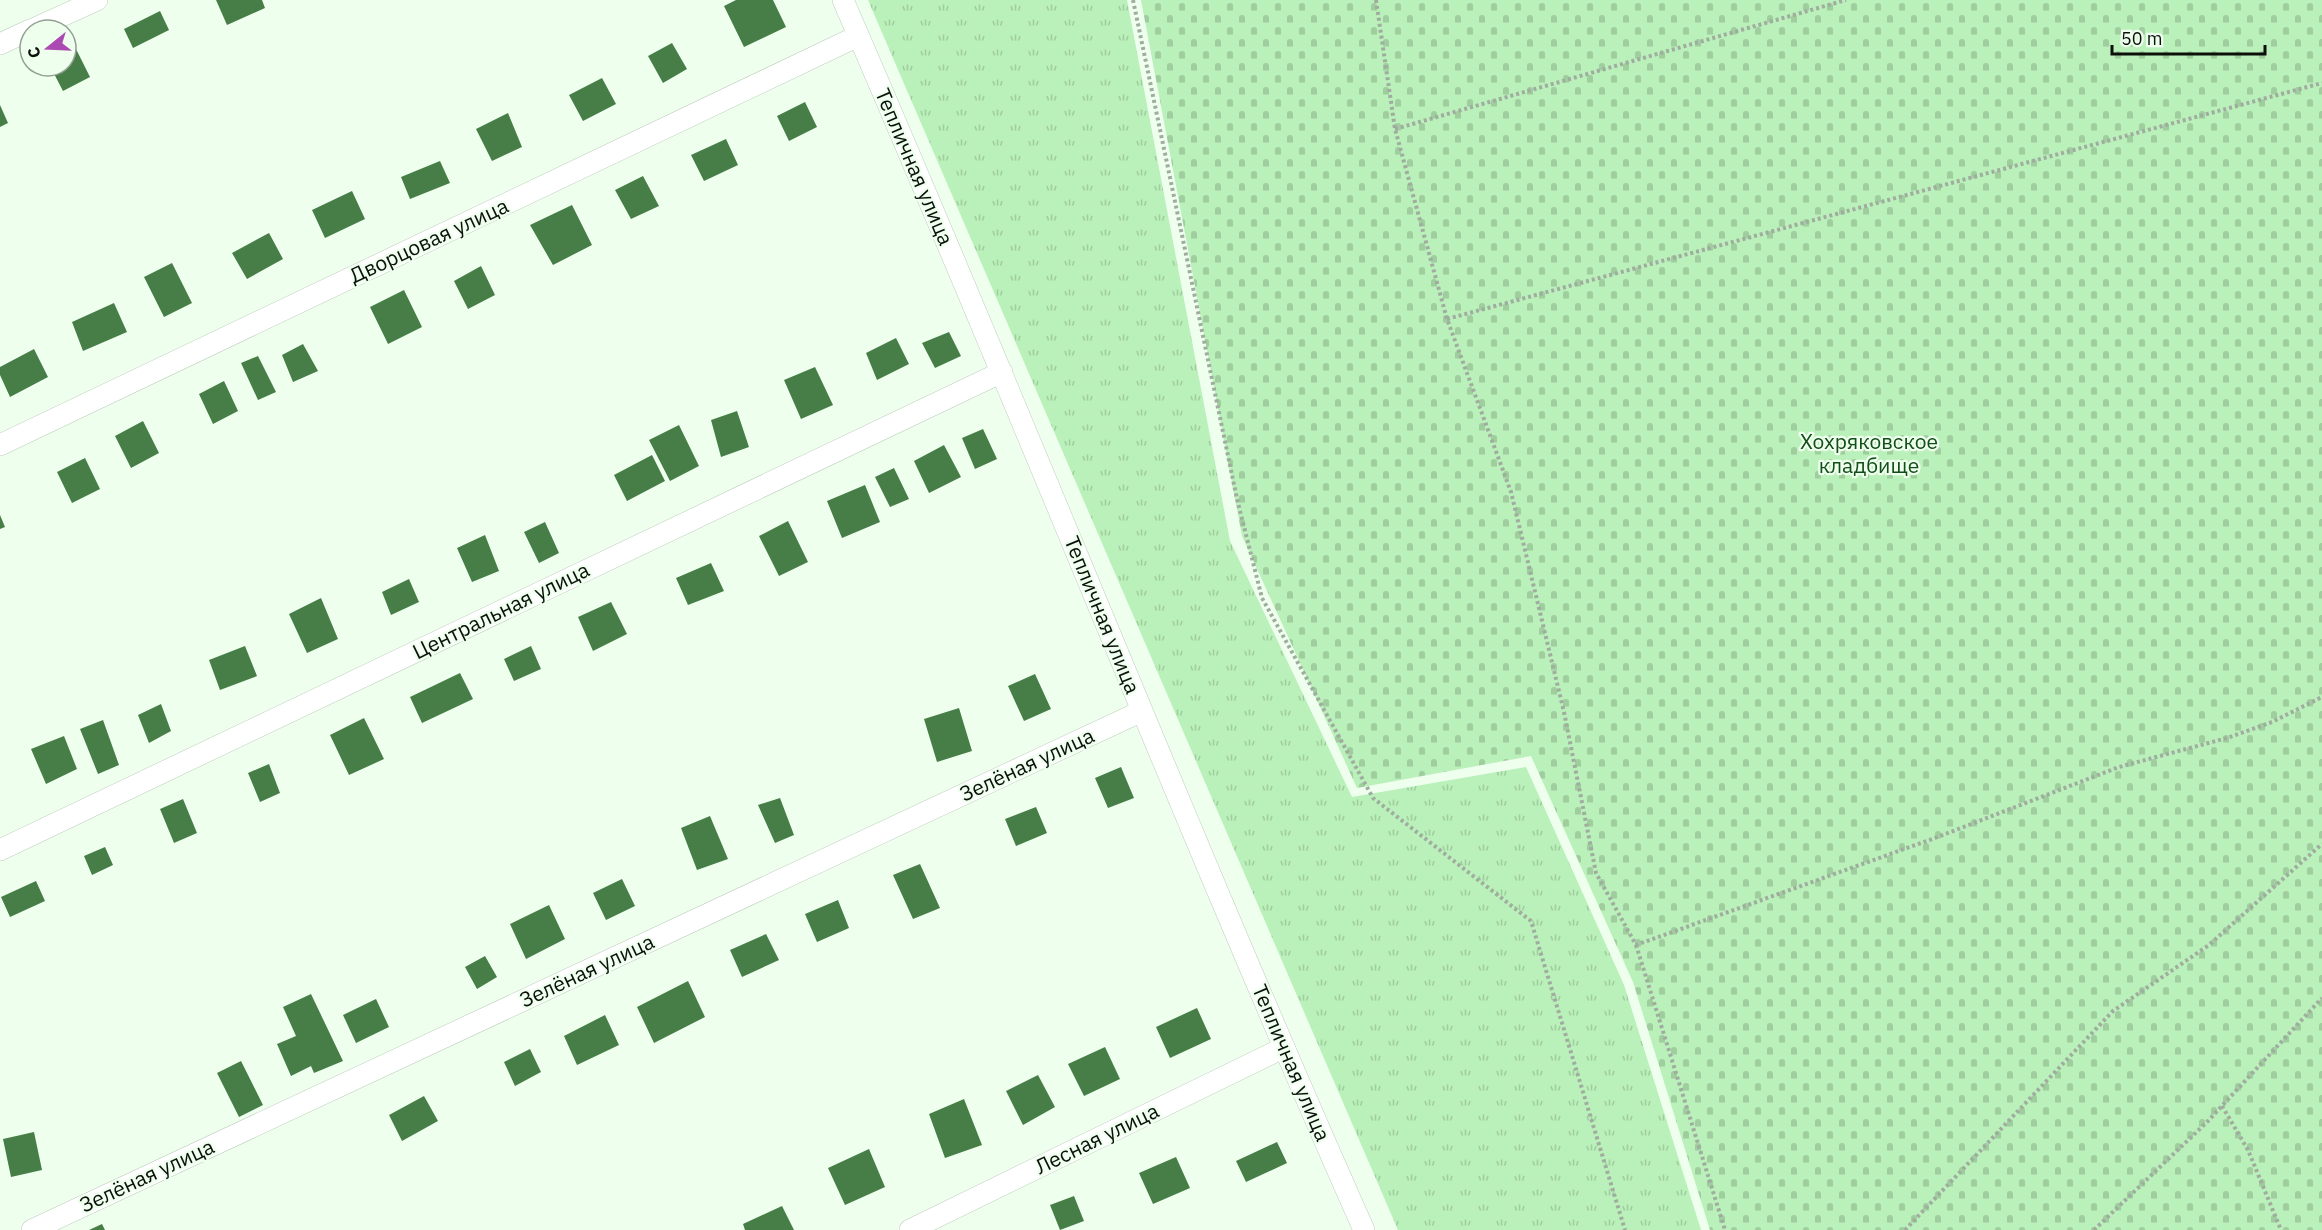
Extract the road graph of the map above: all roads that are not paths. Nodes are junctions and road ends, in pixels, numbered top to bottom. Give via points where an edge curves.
1 (96, 0) edge
2 (843, 0) edge
3 (56, 18) edge
4 (18, 36) edge
5 (858, 36) junction
6 (0, 44) edge
7 (1002, 372) junction
8 (0, 445) edge
9 (1142, 711) junction
10 (0, 850) edge
11 (1283, 1048) junction
12 (32, 1230) edge
13 (910, 1230) edge
14 (1364, 1230) edge

1 - 3 street
2 - 5 street, Тепличная улица
4 - 6 street
5 - 7 street, Тепличная улица
5 - 8 street, Дворцовая улица
7 - 9 street, Тепличная улица
7 - 10 street, Центральная улица
9 - 11 street, Тепличная улица
9 - 12 street, Зелёная улица
11 - 13 street, Лесная улица
11 - 14 street, Тепличная улица

